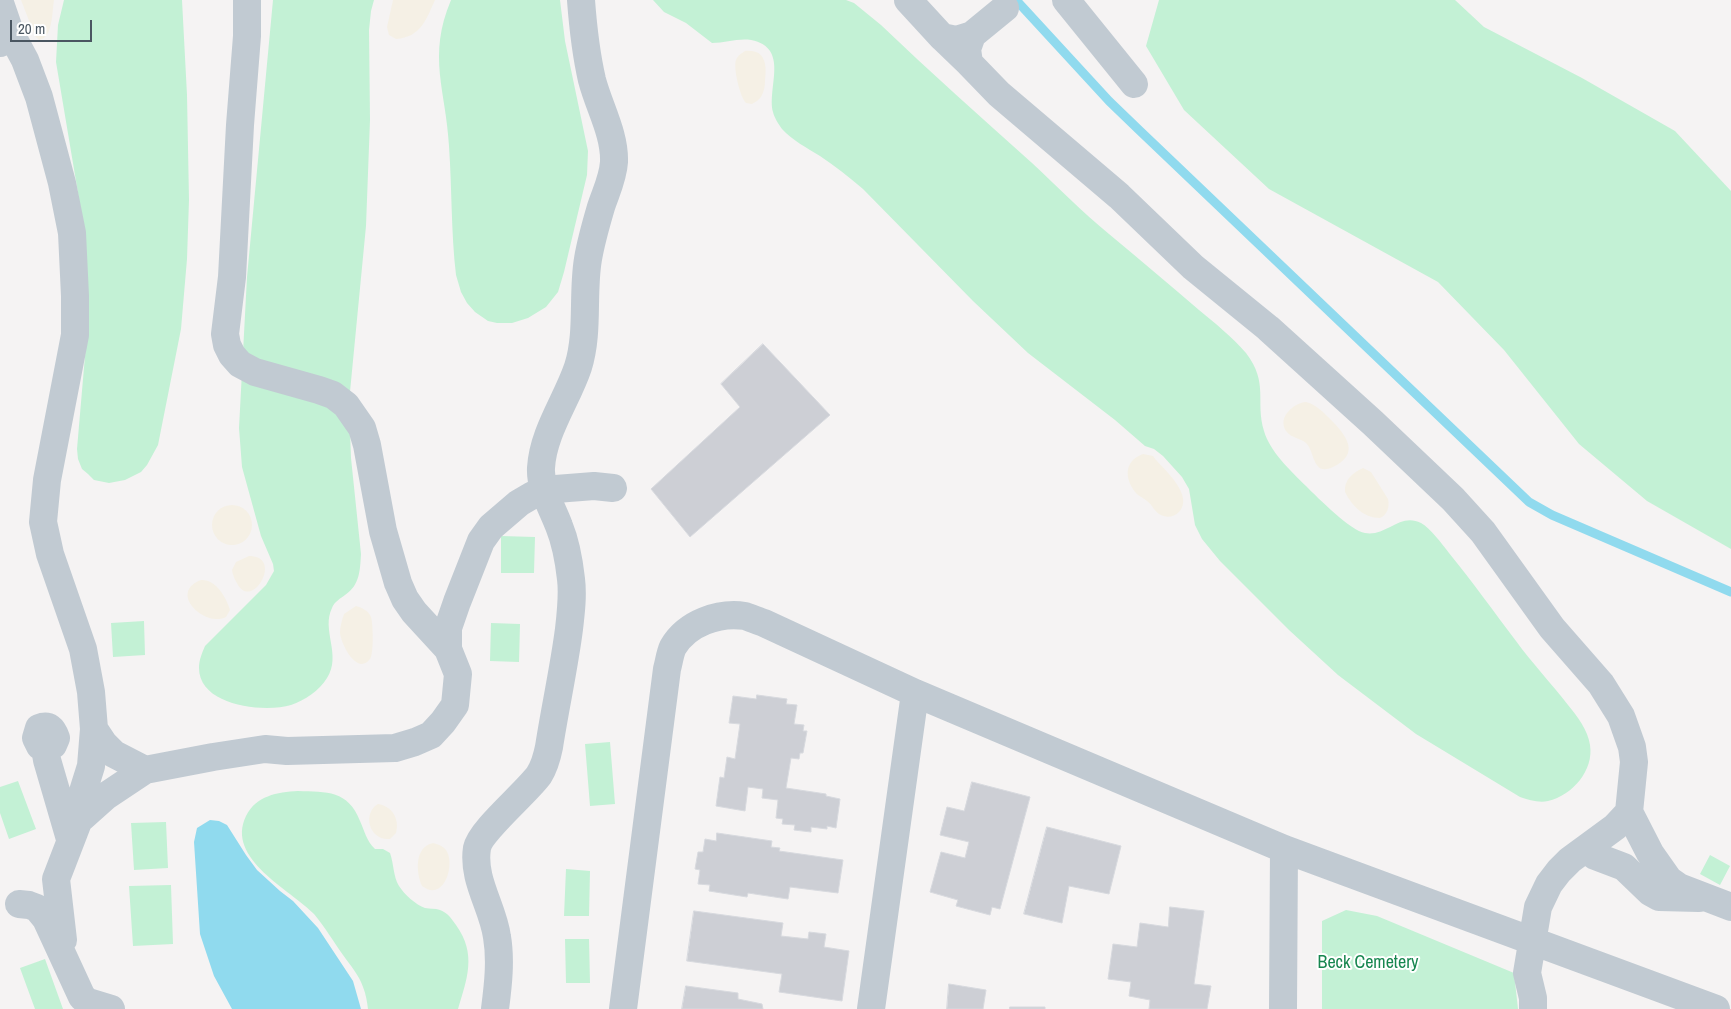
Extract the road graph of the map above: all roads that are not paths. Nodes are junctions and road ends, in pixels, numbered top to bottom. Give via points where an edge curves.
1 (247, 0) edge
2 (581, 0) edge
3 (908, 0) edge
4 (1066, 0) edge
5 (0, 3) edge
6 (1005, 8) dead end
7 (972, 35) junction
8 (942, 37) junction
9 (5, 38) edge
10 (968, 63) junction
11 (1134, 84) dead end
12 (613, 488) dead end
13 (543, 490) junction
14 (441, 635) junction
15 (915, 692) junction
16 (94, 729) junction
17 (45, 748) dead end
18 (145, 770) junction
19 (1630, 812) junction
20 (74, 830) junction
21 (1284, 848) junction
22 (1586, 849) junction
23 (56, 879) junction
24 (1719, 902) edge
25 (10, 909) edge
26 (1533, 941) junction
27 (65, 958) junction
28 (110, 1009) edge
29 (495, 1009) edge
30 (623, 1009) edge
31 (871, 1009) edge
32 (1283, 1009) edge
33 (1533, 1009) edge
34 (1716, 1009) edge

1 - 14 street via 247,45 226,344 240,364 255,372 333,396 355,416 367,445 378,509 398,583 405,599
2 - 13 street via 586,54 607,124 614,161 588,260 582,352 572,384 546,442 541,466
3 - 8 street
4 - 11 street
5 - 9 street
6 - 7 street
7 - 8 street via 956,40
7 - 10 street via 967,49
8 - 10 street
9 - 16 street via 28,68 39,97 72,233 75,335 47,480 43,522 50,554 83,649
10 - 19 street via 999,94 1119,196 1193,267 1268,328 1373,422 1483,532 1552,628 1601,684 1621,716 1634,762
12 - 13 street via 594,486
13 - 14 street via 519,503 491,527 481,541
13 - 29 street via 566,548 572,604 545,763 534,781 477,846 480,881 497,935
14 - 18 street via 458,674 455,705 431,735 395,748 265,749
15 - 21 street
15 - 30 street via 746,616 706,620 686,632 672,648 667,670
15 - 31 street
16 - 18 street via 114,754
16 - 20 street via 91,766
17 - 20 street via 50,772
18 - 20 street via 106,796
19 - 22 street
19 - 24 street via 1650,853 1669,880
20 - 23 street
21 - 26 street
21 - 32 street
22 - 24 street via 1624,867 1659,897
22 - 26 street via 1559,871 1549,884 1538,908
23 - 25 street via 34,897
23 - 27 street
25 - 27 street via 29,905 41,912
26 - 33 street via 1527,973
26 - 34 street
27 - 28 street via 82,997

